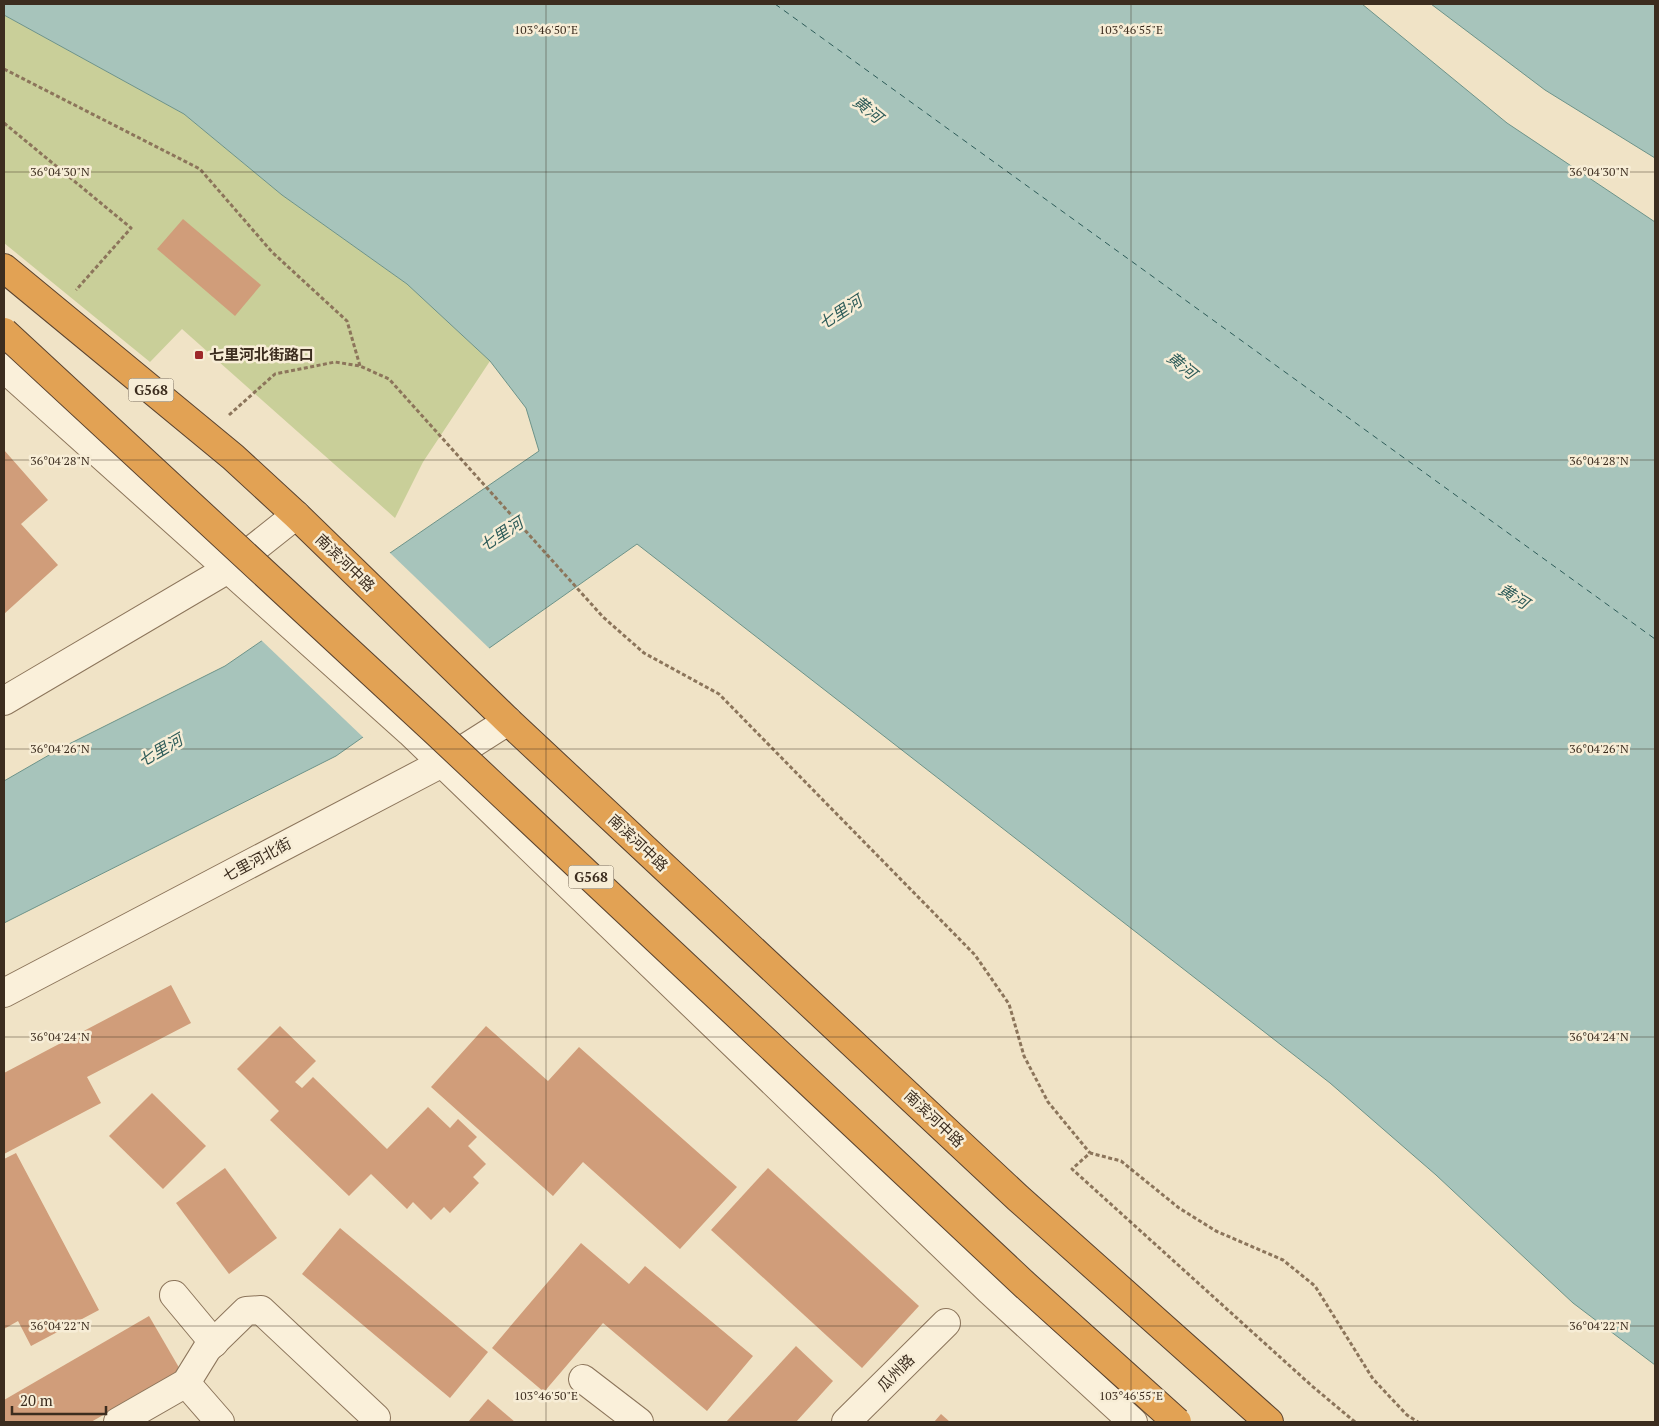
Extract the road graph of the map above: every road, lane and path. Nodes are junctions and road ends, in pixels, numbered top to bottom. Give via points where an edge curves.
1 (4, 69) edge
2 (4, 123) edge
3 (4, 268) edge
4 (56, 311) junction
5 (4, 332) edge
6 (360, 366) junction
7 (4, 368) edge
8 (206, 435) junction
9 (296, 515) junction
10 (228, 569) junction
11 (4, 701) edge
12 (508, 721) junction
13 (442, 763) junction
14 (4, 994) edge
15 (1090, 1153) junction
16 (174, 1295) dead end
17 (946, 1323) dead end
18 (214, 1342) junction
19 (583, 1379) dead end
20 (186, 1383) junction
21 (376, 1418) dead end
22 (118, 1422) edge
23 (220, 1422) edge
24 (639, 1422) edge
25 (846, 1422) edge
26 (1133, 1422) edge
27 (1177, 1422) edge
28 (1269, 1422) edge
29 (1356, 1422) edge
30 (1418, 1422) edge

1 - 6 path via 200,169 272,252 347,322
2 - 4 path via 130,228
3 - 4 highway, 南滨河中路 / G568
4 - 8 highway, 南滨河中路 / G568
5 - 27 highway, G568, bridge via 1025,1285
6 - 8 path via 335,362 275,374
6 - 15 path via 389,379 603,617 644,653 719,694 976,955 1009,1004 1024,1056 1048,1102
7 - 10 street
8 - 9 highway, 南滨河中路 / G568
9 - 10 street
9 - 12 highway, 南滨河中路 / G568
10 - 11 street
10 - 13 street
12 - 13 street, 七里河北街
12 - 28 highway, 南滨河中路 / G568 via 1018,1198
13 - 14 street, 七里河北街
13 - 26 street via 989,1290
15 - 29 path via 1072,1169
15 - 30 path via 1121,1161 1179,1208 1216,1231 1283,1260 1315,1286 1373,1379 1407,1415
16 - 18 street
17 - 25 street, 瓜州路
18 - 20 street
18 - 21 street via 246,1311 261,1310
19 - 24 street
20 - 22 street
20 - 23 street

